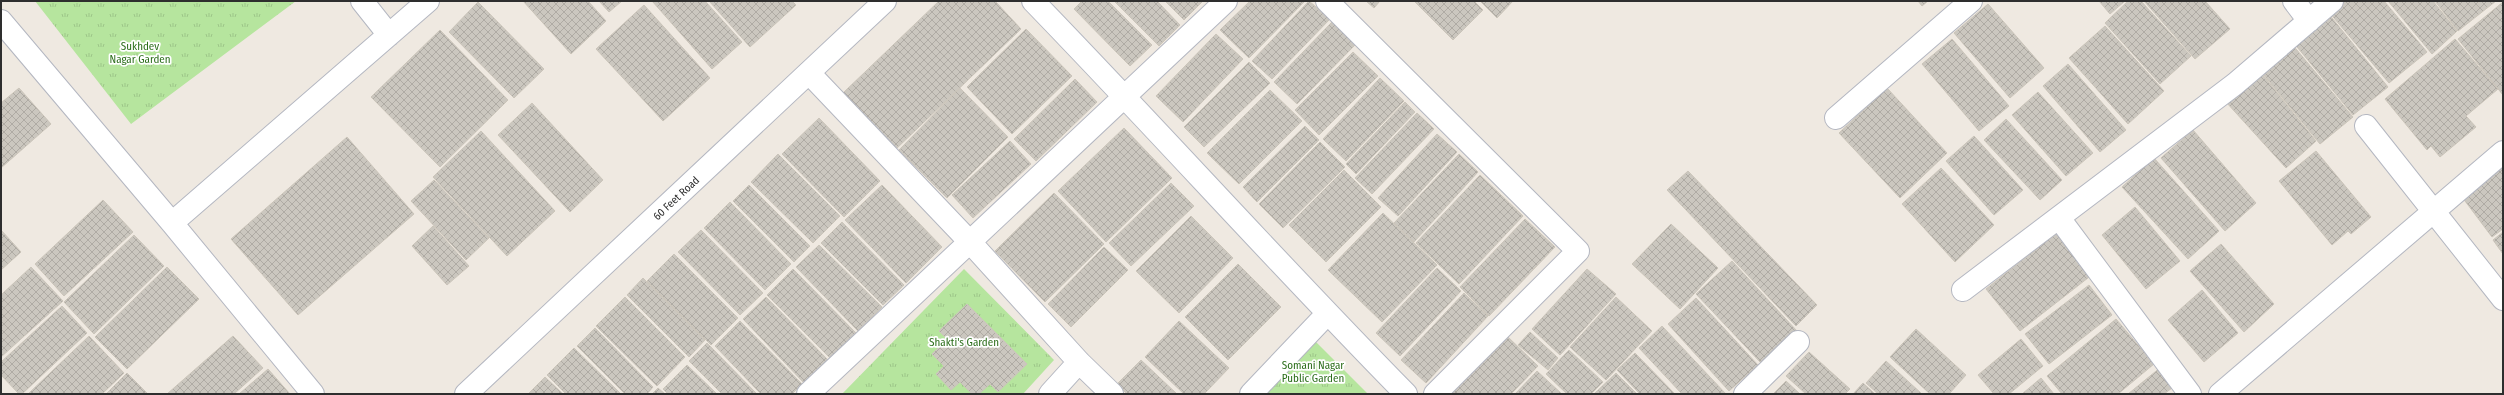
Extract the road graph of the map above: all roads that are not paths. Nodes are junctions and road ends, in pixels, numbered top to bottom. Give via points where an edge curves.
1 (362, 1) edge
2 (428, 1) edge
3 (885, 1) edge
4 (1033, 1) edge
5 (1226, 1) edge
6 (1327, 1) edge
7 (1971, 1) edge
8 (2294, 1) edge
9 (2332, 1) edge
10 (1, 21) edge
11 (2309, 21) junction
12 (389, 35) junction
13 (809, 73) junction
14 (1126, 96) junction
15 (1836, 118) dead end
16 (2366, 126) dead end
17 (2503, 152) edge
18 (2433, 210) junction
19 (2059, 218) junction
20 (172, 223) junction
21 (970, 242) junction
22 (1963, 290) dead end
23 (2503, 299) edge
24 (1327, 314) junction
25 (1798, 342) dead end
26 (1079, 362) junction
27 (313, 394) edge
28 (466, 394) edge
29 (808, 394) edge
30 (1050, 394) edge
31 (1112, 394) edge
32 (1251, 394) edge
33 (1406, 394) edge
34 (1435, 394) edge
35 (1745, 394) edge
36 (2190, 394) edge
37 (2220, 394) edge

1 - 12 street
2 - 12 street
3 - 13 street, 60 Feet Road
4 - 14 street
5 - 14 street
6 - 34 street via 1578,251
7 - 15 street
8 - 11 street
9 - 11 street
10 - 20 street
11 - 19 street via 2235,84
12 - 20 street
13 - 21 street
13 - 28 street, 60 Feet Road
14 - 21 street
14 - 24 street
16 - 18 street
17 - 18 street
18 - 23 street
18 - 37 street
19 - 22 street
19 - 36 street
20 - 27 street
21 - 26 street
21 - 29 street
24 - 32 street
24 - 33 street
25 - 35 street
26 - 30 street
26 - 31 street

